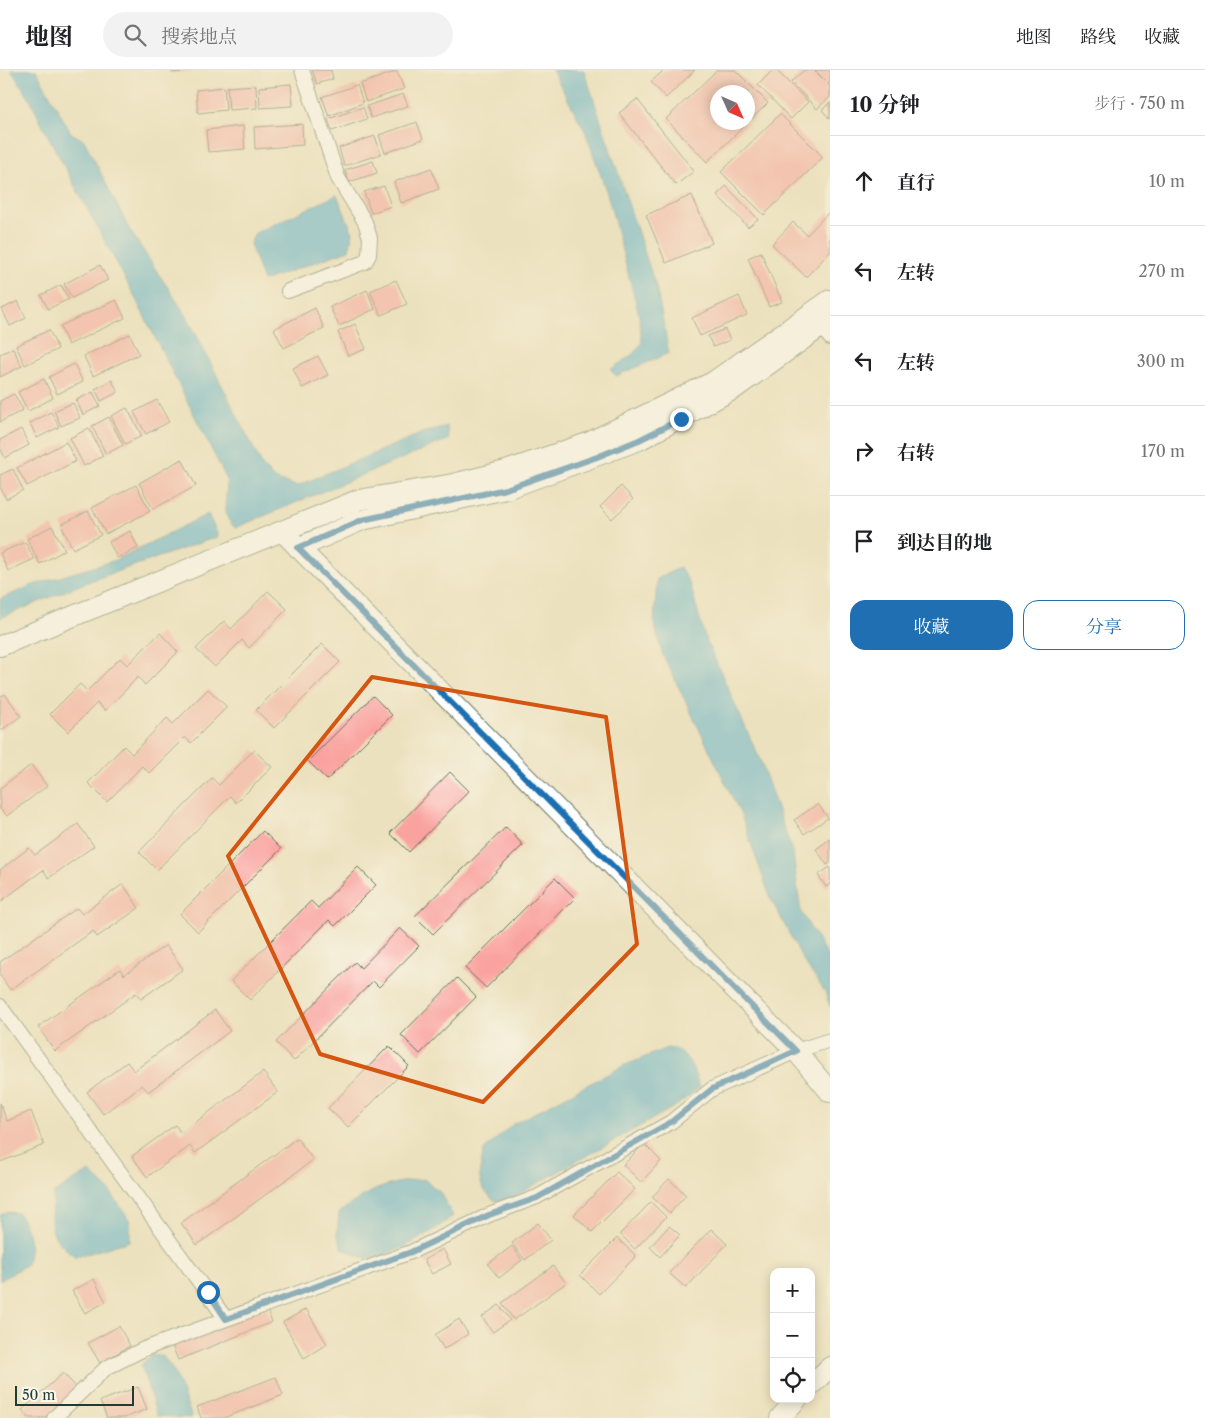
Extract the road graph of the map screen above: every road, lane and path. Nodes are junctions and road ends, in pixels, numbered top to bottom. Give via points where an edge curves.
1 (302, 70) edge
2 (288, 291) dead end
3 (830, 300) edge
4 (827, 328) edge
5 (283, 532) junction
6 (298, 548) junction
7 (0, 646) edge
8 (0, 1006) edge
9 (830, 1040) edge
10 (796, 1051) junction
11 (830, 1092) edge
12 (226, 1319) junction
13 (830, 1367) edge
14 (815, 1381) edge
15 (830, 1382) edge
16 (815, 1388) edge
17 (793, 1403) edge
18 (54, 1418) edge
19 (780, 1418) edge

1 - 2 street via 338,178 365,222 370,238 369,255 365,262
3 - 5 main road via 714,382 588,443 453,484 358,500
4 - 6 main road via 734,390 639,440 506,489 362,520
5 - 6 main road
5 - 7 main road
6 - 10 main road
8 - 12 street
9 - 10 street
10 - 11 main road
10 - 12 street via 712,1089 671,1122 537,1198 489,1215 411,1252
12 - 18 street via 144,1349 106,1368
13 - 14 main road
15 - 16 main road
17 - 19 main road

